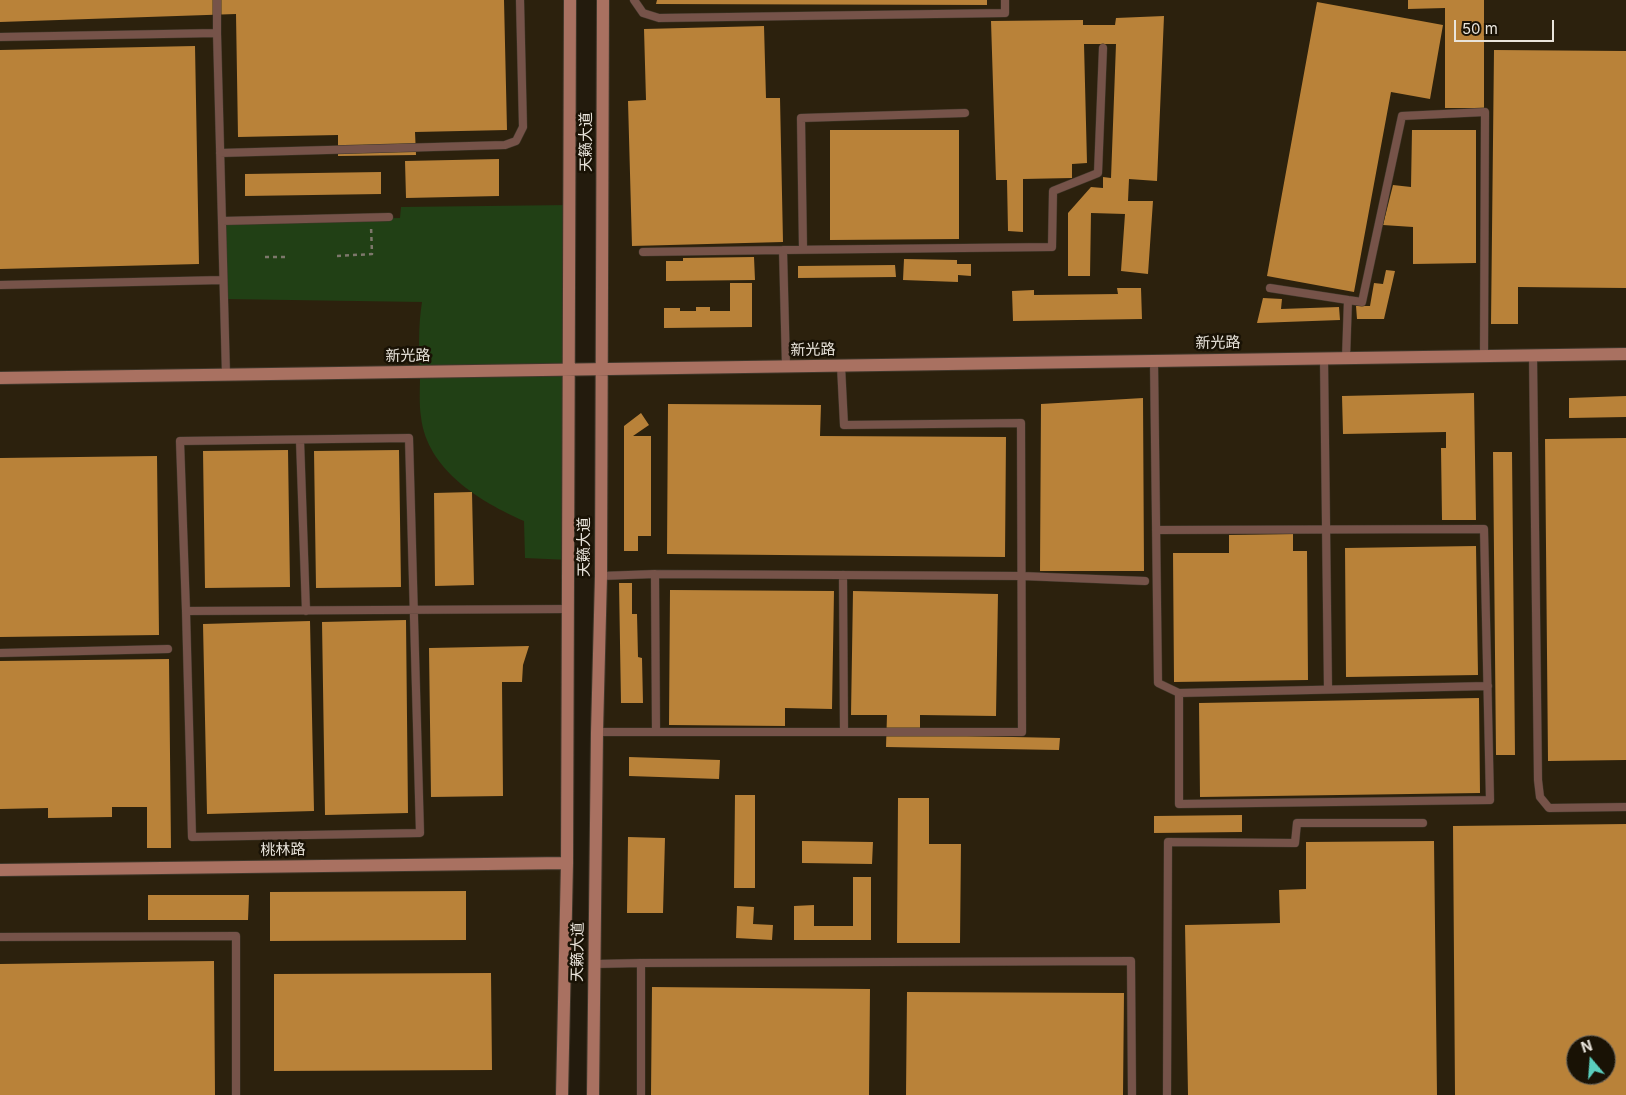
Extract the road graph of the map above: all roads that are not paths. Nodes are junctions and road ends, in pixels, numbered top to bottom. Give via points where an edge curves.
1 (217, 0) edge
2 (520, 0) edge
3 (570, 0) edge
4 (603, 0) edge
5 (634, 0) edge
6 (1004, 0) edge
7 (217, 33) junction
8 (0, 37) edge
9 (1103, 48) dead end
10 (965, 114) dead end
11 (220, 153) junction
12 (389, 217) dead end
13 (222, 220) junction
14 (803, 249) junction
15 (783, 250) junction
16 (643, 252) dead end
17 (223, 280) junction
18 (0, 286) edge
19 (1270, 288) dead end
20 (1348, 300) junction
21 (1626, 354) edge
22 (1533, 355) junction
23 (1484, 356) junction
24 (1324, 358) junction
25 (1346, 358) junction
26 (1154, 360) junction
27 (786, 366) junction
28 (841, 366) junction
29 (601, 369) junction
30 (570, 370) junction
31 (226, 375) junction
32 (0, 378) edge
33 (300, 440) junction
34 (1326, 529) junction
35 (1156, 530) junction
36 (655, 574) junction
37 (842, 575) junction
38 (601, 576) junction
39 (1022, 576) junction
40 (1145, 581) dead end
41 (568, 609) junction
42 (414, 610) junction
43 (186, 611) junction
44 (306, 611) junction
45 (168, 649) dead end
46 (0, 653) edge
47 (1488, 686) junction
48 (1328, 690) junction
49 (1179, 693) junction
50 (597, 732) junction
51 (656, 732) junction
52 (844, 732) junction
53 (1626, 807) edge
54 (1424, 823) dead end
55 (567, 862) junction
56 (0, 870) edge
57 (0, 937) edge
58 (641, 963) junction
59 (595, 964) junction
60 (236, 1095) edge
61 (562, 1095) edge
62 (593, 1095) edge
63 (640, 1095) edge
64 (1132, 1095) edge
65 (1167, 1095) edge

1 - 7 lane
2 - 11 lane via 524,127 516,141 505,145
3 - 30 street, 天籁大道
4 - 29 street, 天籁大道
5 - 6 lane via 643,13 658,18 1005,13
7 - 8 lane
7 - 11 lane
9 - 14 lane via 1098,173 1053,191 1052,247
10 - 14 lane via 801,118
11 - 13 lane
12 - 13 lane
13 - 17 lane
14 - 15 lane
15 - 16 lane
15 - 27 lane
17 - 18 lane
17 - 31 lane
19 - 20 lane
20 - 23 lane via 1362,302 1402,116 1485,112
20 - 25 lane
21 - 22 street, 新光路
22 - 23 street, 新光路
22 - 53 lane via 1540,797 1549,808
23 - 25 street, 新光路
24 - 25 street, 新光路
24 - 26 street, 新光路
24 - 34 lane
26 - 28 street, 新光路
26 - 35 lane
27 - 28 street, 新光路
27 - 29 street, 新光路
28 - 39 lane via 844,425 1021,423
29 - 30 street, 新光路
29 - 38 street, 天籁大道
30 - 31 street, 新光路
30 - 41 street, 天籁大道
31 - 32 street, 新光路
33 - 42 lane via 409,438
33 - 43 lane via 180,441
33 - 44 lane
34 - 35 lane
34 - 47 lane via 1484,529
34 - 48 lane
35 - 49 lane via 1158,683
36 - 37 lane
36 - 38 lane
36 - 51 lane
37 - 39 lane
37 - 52 lane
38 - 50 street, 天籁大道
39 - 40 lane
39 - 52 lane via 1022,732
41 - 42 lane
41 - 55 street, 天籁大道
42 - 43 lane via 420,833 192,837
42 - 44 lane
43 - 44 lane
45 - 46 lane
47 - 48 lane
47 - 49 lane via 1490,800 1179,804
48 - 49 lane
50 - 51 lane
50 - 59 street, 天籁大道
51 - 52 lane
54 - 65 lane via 1297,823 1295,844 1168,842
55 - 56 street, 桃林路
55 - 61 street, 天籁大道
57 - 60 lane via 236,936
58 - 59 lane
58 - 63 lane
58 - 64 lane via 1131,961
59 - 62 street, 天籁大道

